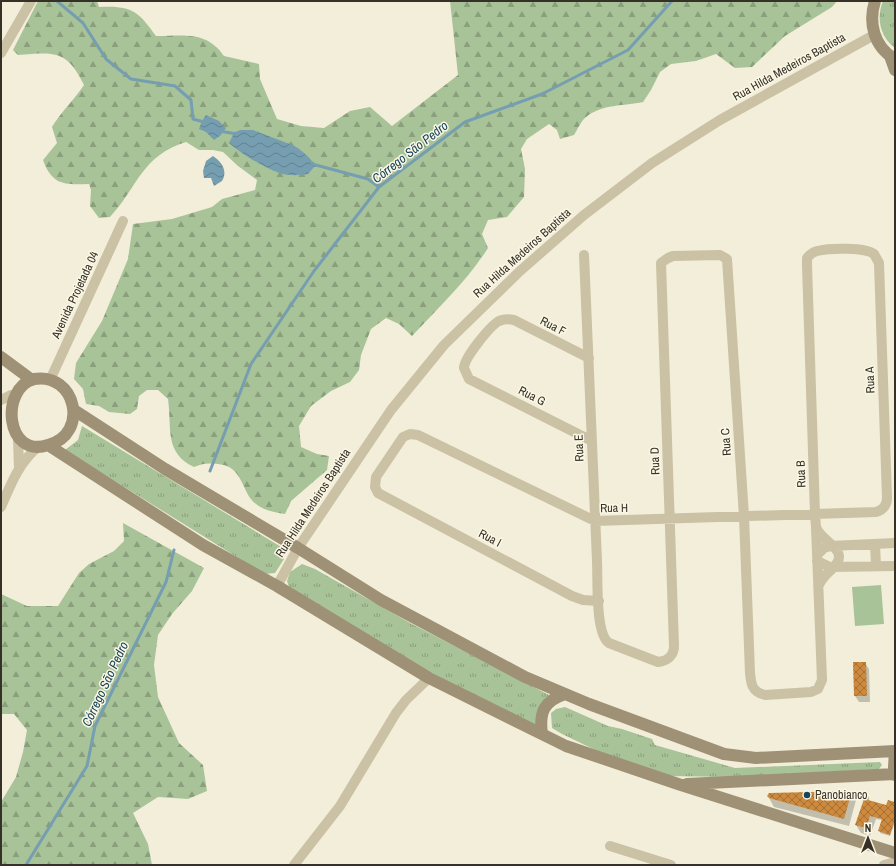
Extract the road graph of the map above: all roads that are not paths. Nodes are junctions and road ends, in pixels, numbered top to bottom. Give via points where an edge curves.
1 (31, 1) edge
2 (874, 1) edge
3 (874, 35) junction
4 (1, 52) edge
5 (893, 58) edge
6 (895, 70) edge
7 (123, 221) dead end
8 (584, 254) dead end
9 (807, 258) joint
10 (661, 263) joint
11 (1, 357) edge
12 (589, 358) junction
13 (464, 370) joint
14 (32, 380) junction
15 (50, 380) junction
16 (6, 397) edge
17 (74, 410) junction
18 (4, 416) edge
19 (410, 434) joint
20 (18, 439) junction
21 (592, 441) junction
22 (44, 446) junction
23 (19, 468) junction
24 (5, 487) edge
25 (1, 507) edge
26 (815, 514) junction
27 (744, 516) junction
28 (670, 519) junction
29 (595, 521) junction
30 (816, 527) junction
31 (895, 543) edge
32 (875, 544) junction
33 (833, 546) junction
34 (298, 548) junction
35 (817, 558) junction
36 (876, 566) junction
37 (895, 566) edge
38 (834, 567) junction
39 (819, 585) junction
40 (277, 586) junction
41 (599, 601) junction
42 (605, 640) joint
43 (429, 678) junction
44 (818, 689) joint
45 (565, 694) junction
46 (542, 734) junction
47 (895, 751) edge
48 (895, 775) edge
49 (678, 784) junction
50 (610, 846) dead end
51 (895, 853) edge
52 (895, 862) edge
53 (294, 865) edge
54 (671, 865) edge
55 (884, 865) edge

1 - 4 street
2 - 3 main road via 871,18
3 - 5 main road via 881,47
3 - 34 street, Rua Hilda Medeiros Baptista via 720,120 652,163 584,215 520,271 468,320 419,374 391,410
5 - 6 main road
7 - 15 street, Avenida Projetada 04
8 - 12 street, Rua E
9 - 26 street, Rua B
9 - 26 street, Rua A via 819,250 864,250 872,252 877,258 887,498 884,507 876,512
10 - 27 street, Rua C via 673,256 720,255 727,259
10 - 28 street, Rua D
11 - 14 main road
12 - 13 street, Rua F via 514,320 505,319 497,323 466,358
12 - 21 street, Rua E
13 - 21 street, Rua G via 469,379
14 - 15 main road
14 - 16 main road via 17,387
15 - 17 main road via 69,394
16 - 18 main road
17 - 22 main road via 69,431 63,438
17 - 34 main road
18 - 20 main road
19 - 29 street, Rua H via 418,435
19 - 41 street, Rua I via 403,437 376,477 375,487 378,494 572,596
20 - 22 main road via 26,444
20 - 23 street
21 - 29 street, Rua E
22 - 23 street via 28,455
22 - 40 main road via 202,545
23 - 24 street
24 - 25 street
26 - 27 street, Rua H
26 - 30 street, Rua B
27 - 28 street, Rua H
27 - 44 street, Rua C via 751,684 756,692 764,695 808,693
28 - 29 street, Rua H
28 - 42 street, Rua D via 674,640 671,657 654,662
29 - 41 street, Rua E
30 - 33 street via 822,538
30 - 35 street, Rua B
31 - 32 street
32 - 33 street
32 - 36 street
33 - 35 street via 824,548
33 - 38 street via 839,555
34 - 40 street, Rua Hilda Medeiros Baptista
34 - 45 main road via 388,604 525,677
35 - 38 street via 826,567
35 - 39 street, Rua B
36 - 37 street
36 - 38 street
38 - 39 street
39 - 44 street, Rua B via 822,680
40 - 43 main road
41 - 42 street, Rua E via 601,630
43 - 46 main road
43 - 53 street via 396,713 340,806
45 - 46 main road via 555,698 544,709 540,722
45 - 47 main road via 659,731 735,757
46 - 49 main road via 566,746
47 - 48 main road
48 - 49 main road
49 - 51 main road
50 - 54 street
52 - 55 street

